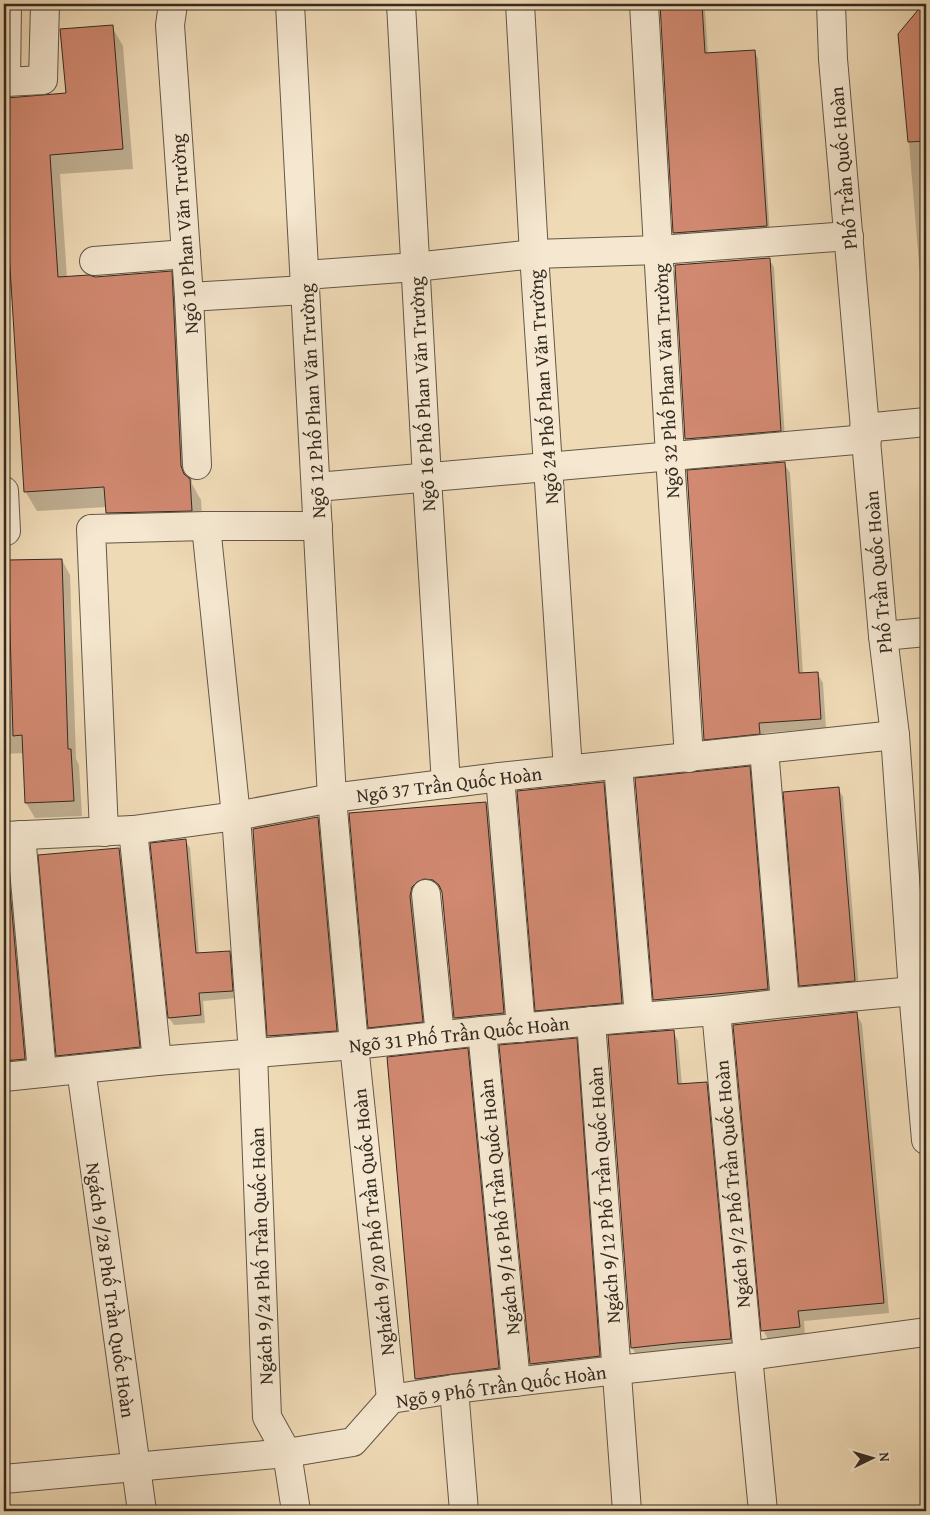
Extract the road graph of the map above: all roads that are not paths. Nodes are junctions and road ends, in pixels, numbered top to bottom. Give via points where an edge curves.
1 (38, 4) edge
2 (45, 4) edge
3 (173, 4) edge
4 (290, 4) edge
5 (401, 4) edge
6 (520, 4) edge
7 (644, 4) edge
8 (831, 4) edge
9 (6, 5) edge
10 (849, 236) junction
11 (659, 250) junction
12 (186, 254) junction
13 (534, 254) junction
14 (94, 261) dead end
15 (415, 267) junction
16 (305, 282) junction
17 (189, 298) junction
18 (926, 422) edge
19 (865, 434) junction
20 (670, 456) junction
21 (197, 465) dead end
22 (548, 467) junction
23 (427, 478) junction
24 (316, 487) junction
25 (4, 491) edge
26 (206, 526) junction
27 (318, 526) junction
28 (4, 531) edge
29 (926, 632) edge
30 (883, 636) junction
31 (895, 736) junction
32 (764, 749) junction
33 (689, 758) junction
34 (618, 765) junction
35 (568, 770) junction
36 (500, 777) junction
37 (446, 784) junction
38 (332, 798) junction
39 (236, 816) junction
40 (133, 830) junction
41 (104, 832) junction
42 (13, 836) edge
43 (426, 894) dead end
44 (920, 991) edge
45 (786, 1003) junction
46 (716, 1011) junction
47 (639, 1016) junction
48 (591, 1021) junction
49 (522, 1028) junction
50 (482, 1031) junction
51 (440, 1036) junction
52 (354, 1045) junction
53 (253, 1054) junction
54 (156, 1061) junction
55 (80, 1069) junction
56 (42, 1073) junction
57 (4, 1077) edge
58 (926, 1126) edge
59 (926, 1332) edge
60 (748, 1356) junction
61 (617, 1370) junction
62 (516, 1382) junction
63 (454, 1389) junction
64 (391, 1399) junction
65 (287, 1453) junction
66 (136, 1467) junction
67 (4, 1479) edge
68 (142, 1511) edge
69 (296, 1511) edge
70 (464, 1511) edge
71 (628, 1511) edge
72 (763, 1511) edge

1 - 9 street
2 - 9 street via 43,80 6,82
3 - 12 street, Ngõ 10 Phan Văn Trường via 170,25
4 - 16 street, Ngõ 12 Phố Phan Văn Trường
5 - 15 street, Ngõ 16 Phố Phan Văn Trường
6 - 13 street, Ngõ 24 Phố Phan Văn Trường
7 - 11 street, Ngõ 32 Phố Phan Văn Trường
8 - 10 street, Phố Trần Quốc Hoàn
10 - 11 street
10 - 19 street, Phố Trần Quốc Hoàn
11 - 13 street
11 - 20 street, Ngõ 32 Phố Phan Văn Trường
12 - 14 street
12 - 17 street, Ngõ 10 Phan Văn Trường
13 - 15 street
13 - 22 street, Ngõ 24 Phố Phan Văn Trường
15 - 16 street
15 - 23 street, Ngõ 16 Phố Phan Văn Trường
16 - 17 street
16 - 24 street, Ngõ 12 Phố Phan Văn Trường
17 - 21 street, Ngõ 10 Phan Văn Trường
18 - 19 street
19 - 20 street
19 - 30 street, Phố Trần Quốc Hoàn
20 - 22 street
20 - 33 street, Ngõ 32 Phố Phan Văn Trường
22 - 23 street
22 - 35 street, Ngõ 24 Phố Phan Văn Trường
23 - 24 street
23 - 37 street, Ngõ 16 Phố Phan Văn Trường
24 - 27 street, Ngõ 12 Phố Phan Văn Trường
25 - 28 street
26 - 27 street
26 - 39 street, Ngách 9/24 Phố Trần Quốc Hoàn
26 - 41 street via 91,529
27 - 38 street, Ngõ 12 Phố Phan Văn Trường
29 - 30 street
30 - 31 street, Phố Trần Quốc Hoàn
31 - 32 street, Ngõ 37 Trần Quốc Hoàn
31 - 44 street, Phố Trần Quốc Hoàn
32 - 33 street, Ngõ 37 Trần Quốc Hoàn
32 - 45 street
33 - 34 street, Ngõ 37 Trần Quốc Hoàn
34 - 35 street, Ngõ 37 Trần Quốc Hoàn
34 - 47 street
35 - 36 street, Ngõ 37 Trần Quốc Hoàn
36 - 37 street, Ngõ 37 Trần Quốc Hoàn
36 - 49 street
37 - 38 street, Ngõ 37 Trần Quốc Hoàn
38 - 39 street, Ngõ 37 Trần Quốc Hoàn
38 - 52 street, Ngõ 12 Phố Phan Văn Trường
39 - 40 street, Ngõ 37 Trần Quốc Hoàn
39 - 53 street, Ngách 9/24 Phố Trần Quốc Hoàn
40 - 41 street, Ngõ 37 Trần Quốc Hoàn
40 - 54 street
41 - 42 street, Ngõ 37 Trần Quốc Hoàn
42 - 56 street
43 - 51 street
44 - 45 street, Ngõ 31 Phố Trần Quốc Hoàn
44 - 58 street, Phố Trần Quốc Hoàn
45 - 46 street, Ngõ 31 Phố Trần Quốc Hoàn
46 - 47 street, Ngõ 31 Phố Trần Quốc Hoàn
46 - 60 street, Ngách 9/2 Phố Trần Quốc Hoàn
47 - 48 street, Ngõ 31 Phố Trần Quốc Hoàn
48 - 49 street, Ngõ 31 Phố Trần Quốc Hoàn
48 - 61 street, Ngách 9/12 Phố Trần Quốc Hoàn
49 - 50 street, Ngõ 31 Phố Trần Quốc Hoàn
50 - 51 street, Ngõ 31 Phố Trần Quốc Hoàn
50 - 62 street, Ngách 9/16 Phố Trần Quốc Hoàn
51 - 52 street, Ngõ 31 Phố Trần Quốc Hoàn
52 - 53 street, Ngõ 31 Phố Trần Quốc Hoàn
52 - 64 street, Nghách 9/20 Phố Trần Quốc Hoàn
53 - 54 street, Ngõ 31 Phố Trần Quốc Hoàn
53 - 65 street, Ngách 9/24 Phố Trần Quốc Hoàn via 268,1417
54 - 55 street, Ngõ 31 Phố Trần Quốc Hoàn
55 - 56 street, Ngõ 31 Phố Trần Quốc Hoàn
55 - 66 street, Ngách 9/28 Phố Trần Quốc Hoàn
56 - 57 street, Ngõ 31 Phố Trần Quốc Hoàn
59 - 60 street, Ngõ 9 Phố Trần Quốc Hoàn
60 - 61 street, Ngõ 9 Phố Trần Quốc Hoàn
60 - 72 street, Ngách 9/2 Phố Trần Quốc Hoàn
61 - 62 street, Ngõ 9 Phố Trần Quốc Hoàn
61 - 71 street, Ngách 9/12 Phố Trần Quốc Hoàn
62 - 63 street, Ngõ 9 Phố Trần Quốc Hoàn
63 - 64 street, Ngõ 9 Phố Trần Quốc Hoàn
63 - 70 street
64 - 65 street, Ngõ 9 Phố Trần Quốc Hoàn via 353,1442
65 - 66 street, Ngõ 9 Phố Trần Quốc Hoàn
65 - 69 street, Ngách 9/24 Phố Trần Quốc Hoàn
66 - 67 street, Ngõ 9 Phố Trần Quốc Hoàn
66 - 68 street, Ngách 9/28 Phố Trần Quốc Hoàn

